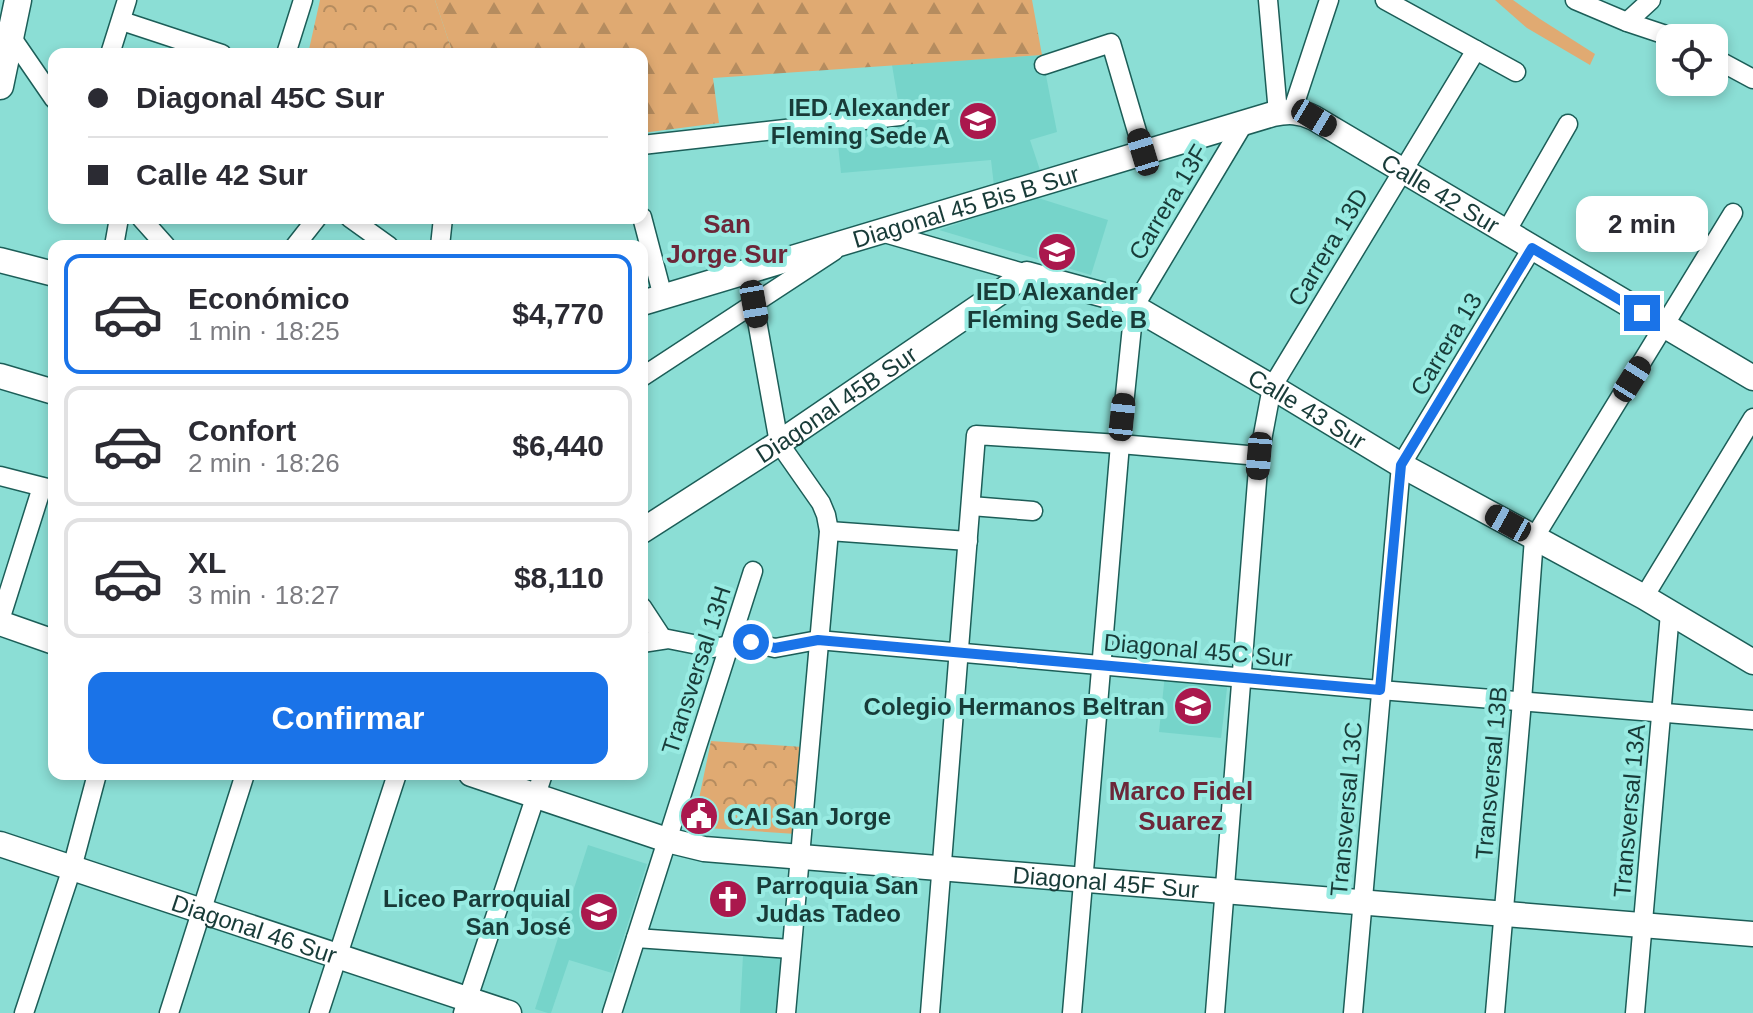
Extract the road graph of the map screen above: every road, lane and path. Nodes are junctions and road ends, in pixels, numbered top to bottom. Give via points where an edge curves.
1 (18, 0) edge
2 (127, 0) edge
3 (303, 0) edge
4 (1268, 0) edge
5 (1329, 0) edge
6 (1385, 0) edge
7 (1575, 0) edge
8 (1651, 0) edge
9 (122, 21) junction
10 (1627, 22) junction
11 (1656, 32) edge
12 (10, 35) junction
13 (112, 48) edge
14 (204, 48) edge
15 (288, 48) edge
16 (1476, 50) junction
17 (1044, 65) dead end
18 (1728, 66) edge
19 (1516, 72) dead end
20 (1753, 79) edge
21 (0, 86) edge
22 (48, 90) edge
23 (1285, 112) junction
24 (900, 116) dead end
25 (1244, 123) junction
26 (1568, 124) dead end
27 (648, 144) edge
28 (1143, 152) junction
29 (1403, 170) junction
30 (1733, 213) dead end
31 (146, 224) edge
32 (312, 224) edge
33 (358, 224) edge
34 (881, 232) junction
35 (1506, 232) junction
36 (161, 240) edge
37 (300, 240) edge
38 (381, 240) edge
39 (849, 241) junction
40 (1532, 248) junction
41 (0, 260) edge
42 (648, 262) edge
43 (48, 272) edge
44 (1027, 274) junction
45 (653, 300) edge
46 (754, 304) junction
47 (1134, 307) junction
48 (1665, 326) junction
49 (648, 373) edge
50 (0, 376) edge
51 (1753, 378) edge
52 (1272, 387) junction
53 (48, 390) edge
54 (1753, 418) edge
55 (779, 443) junction
56 (1120, 444) junction
57 (1259, 456) junction
58 (1401, 465) junction
59 (0, 476) edge
60 (48, 488) edge
61 (971, 506) junction
62 (1033, 511) dead end
63 (648, 527) edge
64 (829, 531) junction
65 (1534, 538) junction
66 (968, 541) junction
67 (753, 571) dead end
68 (1644, 597) junction
69 (1670, 613) junction
70 (648, 616) edge
71 (0, 622) edge
72 (663, 639) junction
73 (48, 640) edge
74 (818, 640) junction
75 (648, 642) edge
76 (730, 645) junction
77 (959, 652) junction
78 (1753, 662) edge
79 (1101, 666) junction
80 (1241, 678) junction
81 (1380, 690) junction
82 (1522, 701) junction
83 (1661, 713) junction
84 (1753, 720) edge
85 (95, 780) edge
86 (243, 780) edge
87 (395, 780) edge
88 (509, 780) edge
89 (540, 785) edge
90 (667, 840) junction
91 (0, 844) edge
92 (799, 857) junction
93 (72, 868) junction
94 (943, 868) junction
95 (1083, 880) junction
96 (1224, 891) junction
97 (1362, 902) junction
98 (201, 911) junction
99 (1503, 914) junction
100 (1643, 925) junction
101 (1753, 934) edge
102 (636, 938) junction
103 (791, 949) junction
104 (337, 956) junction
105 (465, 1006) edge
106 (24, 1013) edge
107 (169, 1013) edge
108 (319, 1013) edge
109 (509, 1013) edge
110 (612, 1013) edge
111 (786, 1013) edge
112 (930, 1013) edge
113 (1072, 1013) edge
114 (1215, 1013) edge
115 (1353, 1013) edge
116 (1495, 1013) edge
117 (1635, 1013) edge

1 - 12 main road
2 - 9 street
3 - 15 street
4 - 23 street
5 - 23 street
6 - 16 street
7 - 10 street
8 - 10 street
9 - 13 street
9 - 14 street
10 - 11 street
12 - 21 main road
12 - 22 street
16 - 19 street
16 - 29 street, Carrera 13D
17 - 28 street via 1111,43
18 - 20 street
23 - 25 street, Diagonal 45 Bis B Sur
23 - 29 street, Calle 42 Sur via 1314,118
24 - 27 street
25 - 28 street, Diagonal 45 Bis B Sur
25 - 47 street, Carrera 13F
26 - 35 street
28 - 34 street, Diagonal 45 Bis B Sur
29 - 35 street, Calle 42 Sur
29 - 52 street, Carrera 13D
30 - 48 street
31 - 36 street
32 - 37 street
33 - 38 street
34 - 39 street, Diagonal 45 Bis B Sur
34 - 44 street, Calle 43 Sur
35 - 40 street, Calle 42 Sur
39 - 45 street, Diagonal 45 Bis B Sur
39 - 46 street
40 - 48 street, Calle 42 Sur
40 - 58 street, Carrera 13
41 - 43 street
42 - 45 street
44 - 47 street, Calle 43 Sur
44 - 55 street, Diagonal 45B Sur
46 - 49 street
46 - 55 street
47 - 52 street, Calle 43 Sur
47 - 56 street
48 - 51 street, Calle 42 Sur
48 - 65 street
50 - 53 street
52 - 57 street
52 - 58 street, Calle 43 Sur
54 - 68 street
55 - 63 street, Diagonal 45B Sur
55 - 64 street via 821,503
56 - 57 street
56 - 61 street via 976,435
56 - 79 street
57 - 80 street
58 - 65 street, Calle 43 Sur
58 - 81 street, Transversal 13C
59 - 60 street
60 - 71 street
61 - 62 street
61 - 66 street
64 - 66 street
64 - 74 street
65 - 68 street, Calle 43 Sur
65 - 82 street, Transversal 13B
66 - 77 street
67 - 76 street, Transversal 13H
68 - 69 street, Calle 43 Sur
69 - 78 street, Calle 43 Sur
69 - 83 street, Transversal 13A
70 - 72 street
71 - 73 street
72 - 75 street, Diagonal 45C Sur
72 - 76 street, Diagonal 45C Sur via 706,648
74 - 76 street, Diagonal 45C Sur via 775,648 744,641
74 - 77 street, Diagonal 45C Sur
74 - 92 street
76 - 90 street, Transversal 13H
77 - 79 street, Diagonal 45C Sur
77 - 94 street
79 - 80 street, Diagonal 45C Sur
79 - 95 street
80 - 81 street, Diagonal 45C Sur
80 - 96 street
81 - 82 street, Diagonal 45C Sur
81 - 97 street, Transversal 13C
82 - 83 street, Diagonal 45C Sur
82 - 99 street, Transversal 13B
83 - 84 street, Diagonal 45C Sur
83 - 100 street, Transversal 13A
85 - 93 street
86 - 98 street
87 - 104 street
88 - 89 street, Diagonal 45F Sur
89 - 90 street, Diagonal 45F Sur
89 - 105 street
90 - 92 street, Diagonal 45F Sur via 704,849
90 - 102 street, Transversal 13H
91 - 93 street, Diagonal 46 Sur
92 - 94 street, Diagonal 45F Sur
92 - 103 street
93 - 98 street, Diagonal 46 Sur
93 - 106 street
94 - 95 street, Diagonal 45F Sur
94 - 112 street
95 - 96 street, Diagonal 45F Sur
95 - 113 street
96 - 97 street, Diagonal 45F Sur
96 - 114 street
97 - 99 street, Diagonal 45F Sur
97 - 115 street, Transversal 13C
98 - 104 street, Diagonal 46 Sur
98 - 107 street
99 - 100 street, Diagonal 45F Sur
99 - 116 street, Transversal 13B
100 - 101 street, Diagonal 45F Sur
100 - 117 street, Transversal 13A
102 - 103 street
102 - 110 street, Transversal 13H
103 - 111 street
104 - 105 street, Diagonal 46 Sur
104 - 108 street
105 - 109 street, Diagonal 46 Sur

